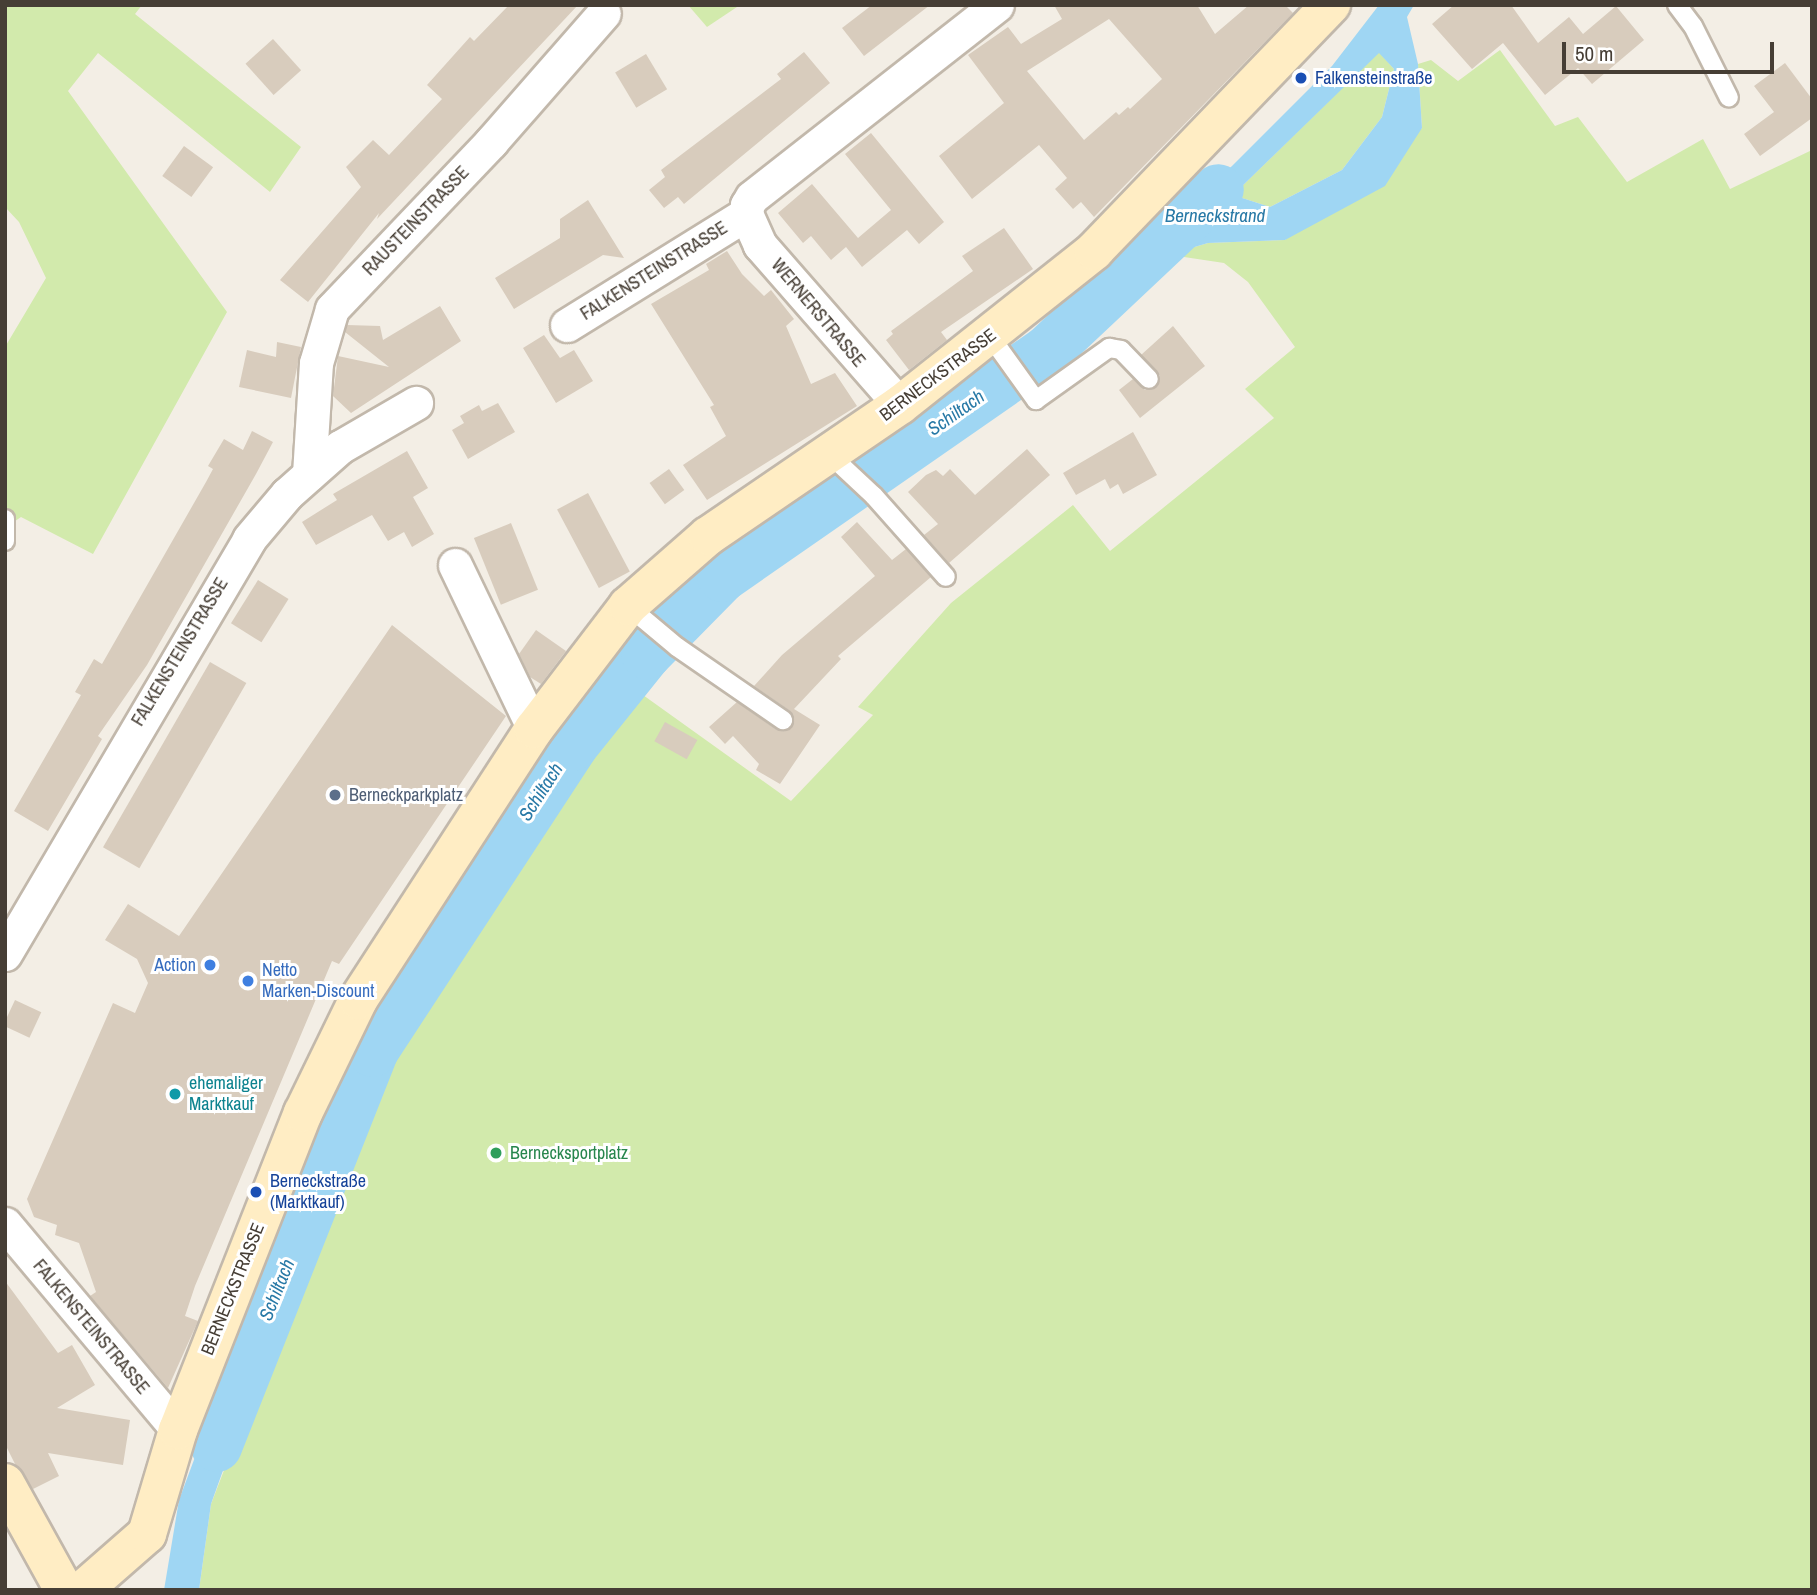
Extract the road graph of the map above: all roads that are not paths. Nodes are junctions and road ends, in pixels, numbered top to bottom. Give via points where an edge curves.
1 (997, 5) edge
2 (1331, 5) edge
3 (1677, 5) edge
4 (602, 9) edge
5 (1729, 98) dead end
6 (746, 214) junction
7 (567, 325) dead end
8 (997, 347) junction
9 (1149, 379) dead end
10 (416, 403) dead end
11 (900, 405) junction
12 (836, 461) junction
13 (309, 474) junction
14 (6, 517) edge
15 (5, 541) edge
16 (455, 565) dead end
17 (946, 577) dead end
18 (637, 613) junction
19 (783, 720) dead end
20 (534, 729) junction
21 (5, 954) edge
22 (5, 1224) edge
23 (178, 1430) junction
24 (5, 1483) edge
25 (64, 1590) edge
26 (83, 1590) edge

1 - 6 street, FALKENSTEINSTRASSE via 751,197
2 - 8 main road, BERNECKSTRASSE
3 - 5 lane via 1693,26
4 - 13 street, RAUSTEINSTRASSE via 491,142 332,309 316,363
6 - 7 street, FALKENSTEINSTRASSE
6 - 11 street, WERNERSTRASSE via 760,246
8 - 9 lane via 1036,400 1109,348 1121,350
8 - 11 main road, BERNECKSTRASSE
10 - 13 street, FALKENSTEINSTRASSE via 372,426
11 - 12 main road, BERNECKSTRASSE
12 - 17 lane
12 - 18 main road, BERNECKSTRASSE via 708,536
13 - 21 street, FALKENSTEINSTRASSE via 249,539 219,583
14 - 15 lane
16 - 20 street
18 - 19 lane via 677,647
18 - 20 main road, BERNECKSTRASSE
20 - 23 main road, BERNECKSTRASSE via 358,1000 303,1113
22 - 23 street, FALKENSTEINSTRASSE
23 - 26 main road, BERNECKSTRASSE via 147,1534
24 - 25 main road

